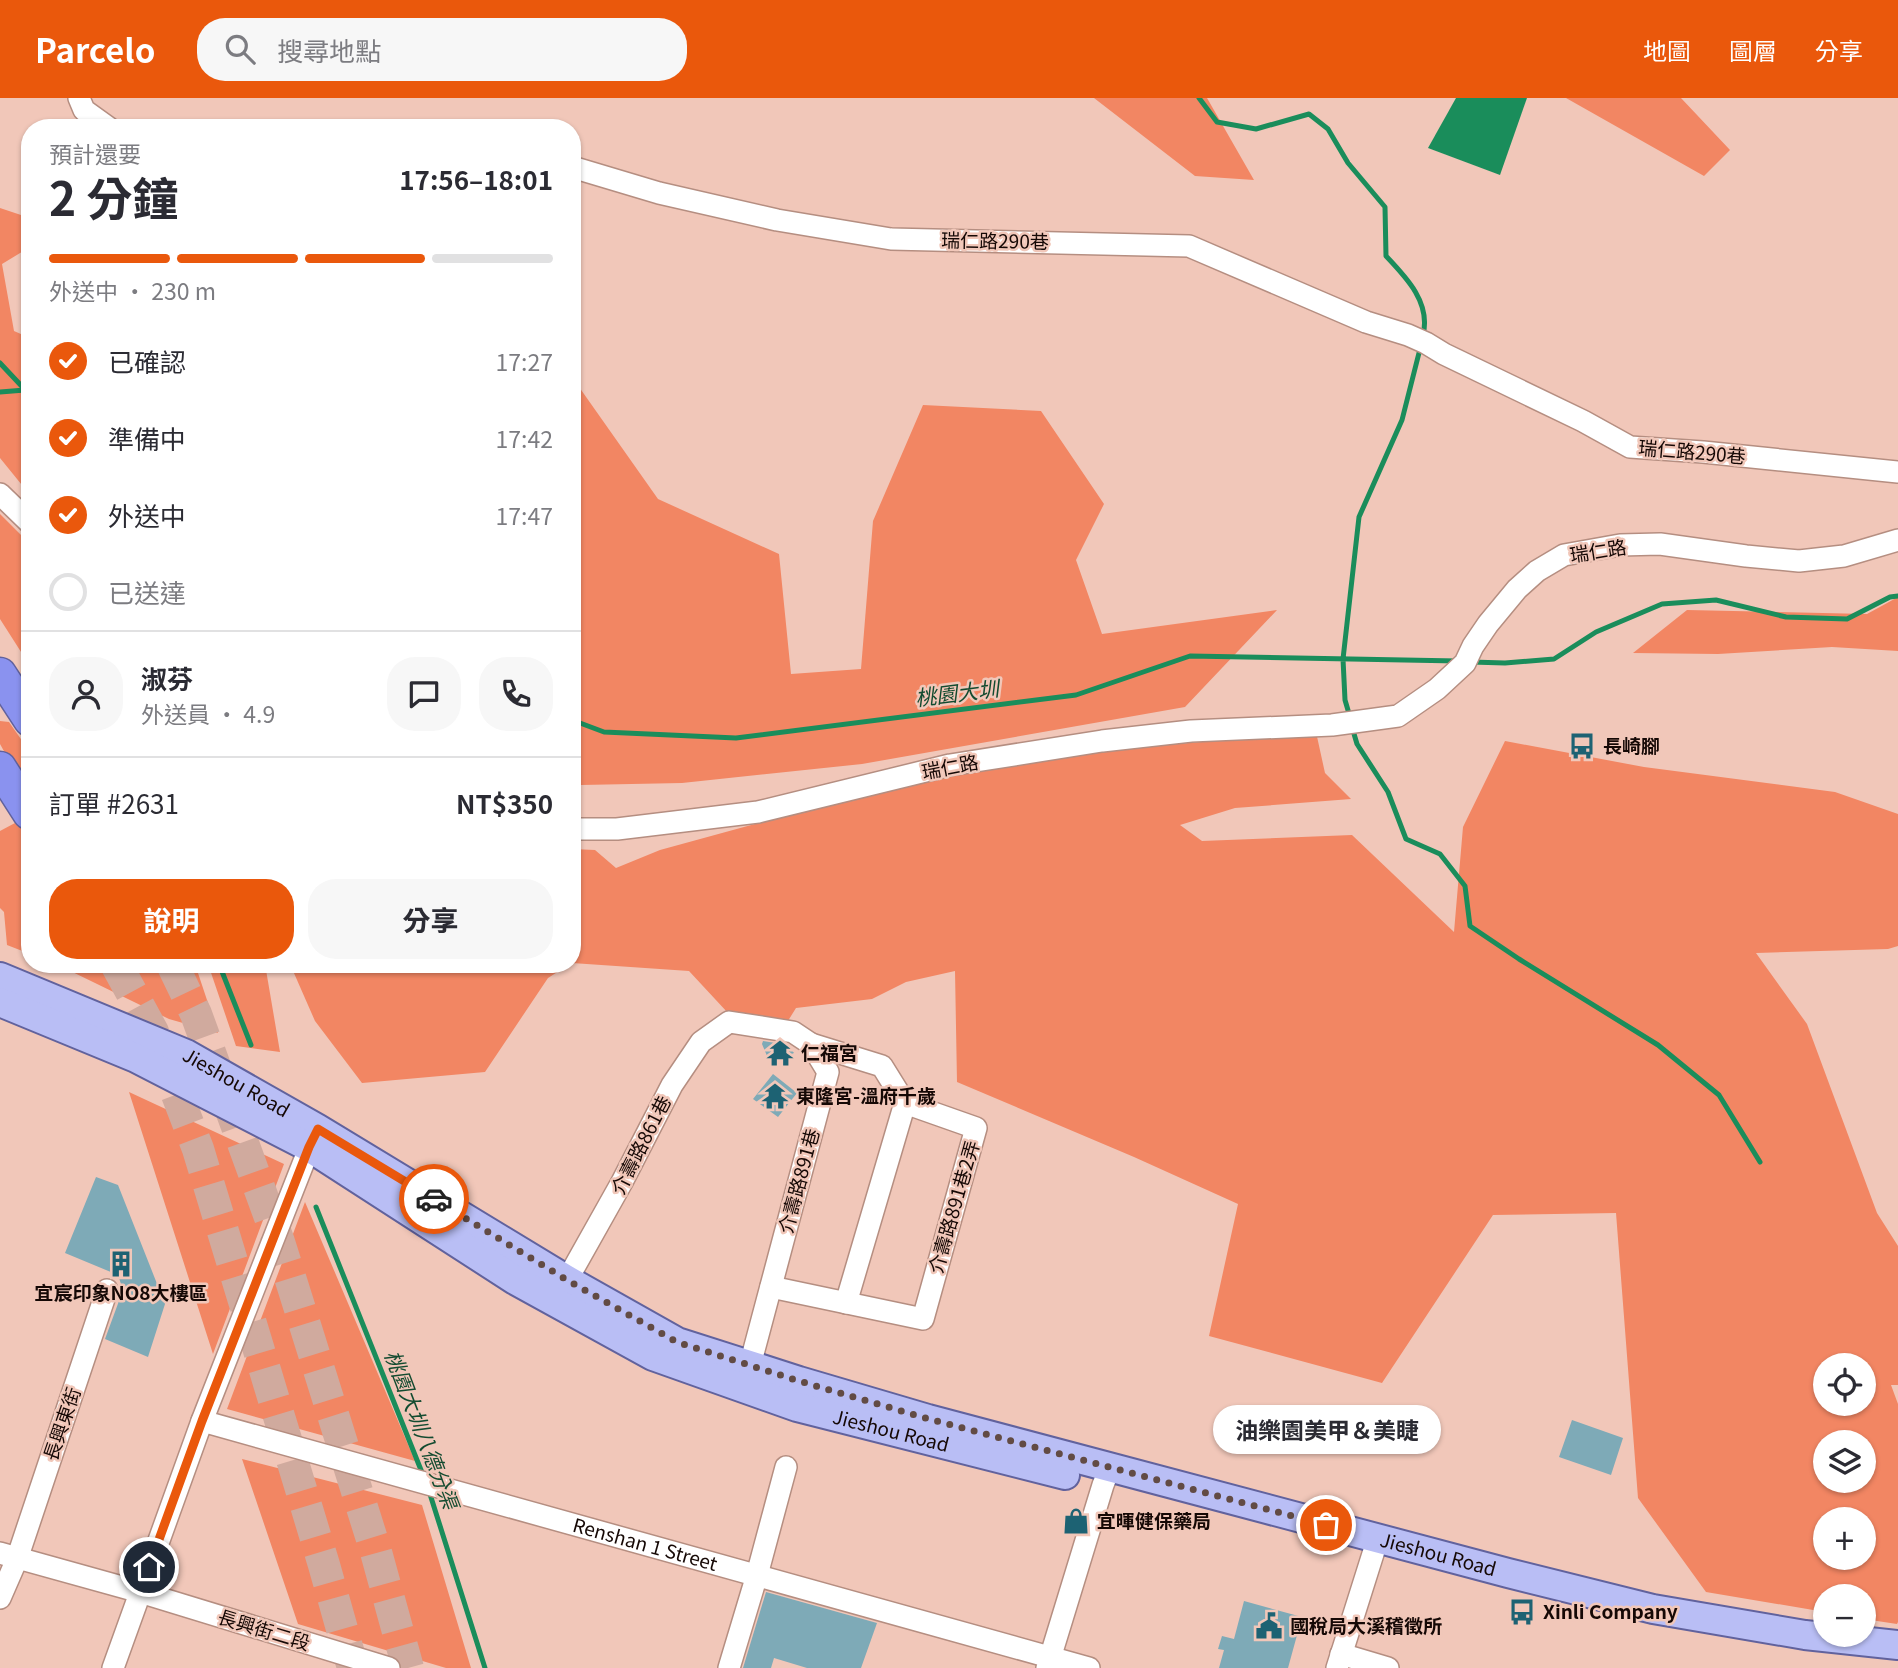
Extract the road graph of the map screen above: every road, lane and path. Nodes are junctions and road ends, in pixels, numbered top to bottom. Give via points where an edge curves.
1 (79, 98) edge
2 (96, 119) edge
3 (581, 170) edge
4 (1898, 472) edge
5 (0, 495) edge
6 (21, 515) edge
7 (1898, 540) edge
8 (3, 685) edge
9 (21, 708) edge
10 (0, 768) edge
11 (21, 801) edge
12 (581, 829) edge
13 (0, 977) edge
14 (0, 1002) edge
15 (811, 1044) junction
16 (905, 1103) junction
17 (313, 1138) junction
18 (567, 1280) junction
19 (771, 1287) junction
20 (107, 1290) dead end
21 (846, 1303) junction
22 (750, 1366) junction
23 (202, 1421) junction
24 (786, 1467) dead end
25 (1106, 1476) junction
26 (1376, 1547) junction
27 (8, 1556) edge
28 (757, 1576) junction
29 (140, 1592) junction
30 (0, 1598) edge
31 (1898, 1646) edge
32 (1339, 1661) edge
33 (1049, 1663) edge
34 (1898, 1664) edge
35 (113, 1668) edge
36 (389, 1668) edge
37 (729, 1668) edge
38 (1089, 1668) edge
39 (1388, 1668) edge

1 - 2 street via 84,110
3 - 4 street, 瑞仁路290巷 via 777,220 891,239 1189,246 1417,339 1630,447
5 - 6 street
7 - 12 street, 瑞仁路 via 1844,556 1799,561 1660,544 1620,545 1564,555 1517,589 1488,624 1465,663 1398,716 1102,741 950,765 758,812
8 - 9 highway
10 - 11 highway
13 - 17 main road, Jieshou Road via 186,1054
14 - 17 main road, Jieshou Road
15 - 16 street via 882,1066
15 - 18 street, 介壽路861巷 via 793,1032 729,1022 701,1042 672,1085
15 - 19 street, 介壽路891巷 via 828,1073
16 - 21 street
16 - 21 street, 介壽路891巷2弄 via 976,1128 923,1319
17 - 18 main road, Jieshou Road
17 - 23 street
17 - 25 main road, Jieshou Road via 515,1280 653,1356 797,1407
18 - 22 main road, Jieshou Road via 677,1342
19 - 21 street
19 - 22 street, 介壽路891巷
20 - 27 street, 長興東街
22 - 25 main road, Jieshou Road
23 - 28 street, Renshan 1 Street
23 - 29 street
24 - 28 street
25 - 26 main road, Jieshou Road
25 - 33 street
26 - 31 main road, Jieshou Road via 1653,1609
26 - 32 street
26 - 34 main road, Jieshou Road via 1649,1628
27 - 29 street, 長興街二段
27 - 30 street, 長興東街
28 - 33 street, Renshan 1 Street
28 - 37 street
29 - 35 street
29 - 36 street, 長興街二段
32 - 39 street
33 - 38 street, Renshan 1 Street

